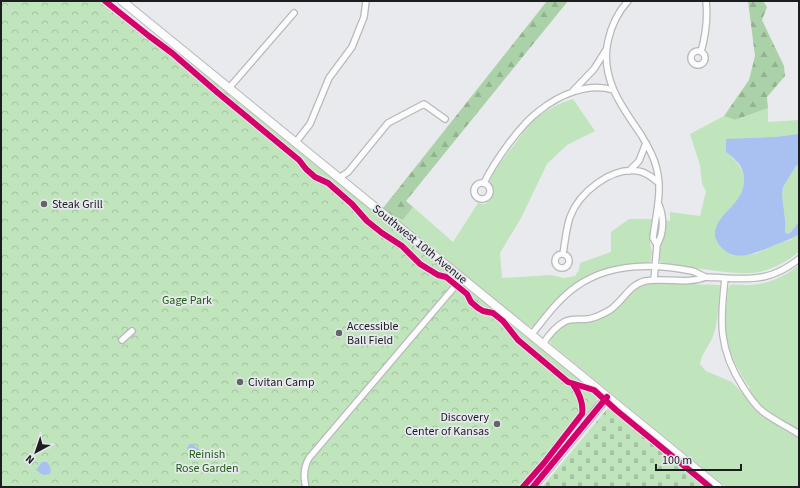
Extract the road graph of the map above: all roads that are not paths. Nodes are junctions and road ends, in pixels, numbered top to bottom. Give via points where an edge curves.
1 (122, 1) edge
2 (366, 1) edge
3 (628, 1) edge
4 (706, 1) edge
5 (294, 13) dead end
6 (606, 50) junction
7 (701, 52) dead end
8 (229, 88) junction
9 (613, 90) junction
10 (572, 93) junction
11 (444, 119) dead end
12 (296, 142) junction
13 (646, 143) junction
14 (629, 171) junction
15 (339, 178) junction
16 (659, 183) junction
17 (484, 184) dead end
18 (563, 254) dead end
19 (799, 259) edge
20 (655, 267) junction
21 (706, 277) junction
22 (462, 278) junction
23 (725, 278) junction
24 (654, 280) junction
25 (132, 331) dead end
26 (531, 335) junction
27 (122, 340) dead end
28 (543, 344) junction
29 (607, 397) junction
30 (799, 434) edge
31 (306, 487) edge
32 (533, 487) edge
33 (718, 487) edge

1 - 8 main road, Southwest 10th Avenue
2 - 12 street via 364,17 352,47 329,78 310,124
3 - 6 street via 614,24
4 - 7 street via 707,29
5 - 8 street
6 - 9 street
6 - 10 street via 594,69
8 - 12 main road, Southwest 10th Avenue
9 - 10 street via 598,87
9 - 13 street
10 - 17 street via 546,105 532,117 491,168
11 - 15 street via 424,104 388,123 348,172
12 - 15 main road, Southwest 10th Avenue
13 - 14 street via 639,161
13 - 16 street via 656,165
14 - 16 street via 638,171
14 - 18 street via 600,182 579,200 570,218
15 - 22 main road, Southwest 10th Avenue
16 - 20 street via 662,226
19 - 23 street via 784,269 763,277
20 - 21 street via 693,271
20 - 24 street
20 - 26 street via 628,267 586,280 561,299
21 - 23 street
21 - 24 street via 696,281
22 - 26 main road, Southwest 10th Avenue
22 - 31 street via 309,458 304,475
23 - 30 street via 722,337 734,373 762,411
24 - 28 street via 644,282 628,291 600,316 564,322
25 - 27 street
26 - 28 main road, Southwest 10th Avenue
28 - 29 main road, Southwest 10th Avenue
29 - 32 main road
29 - 33 main road, Southwest 10th Avenue

